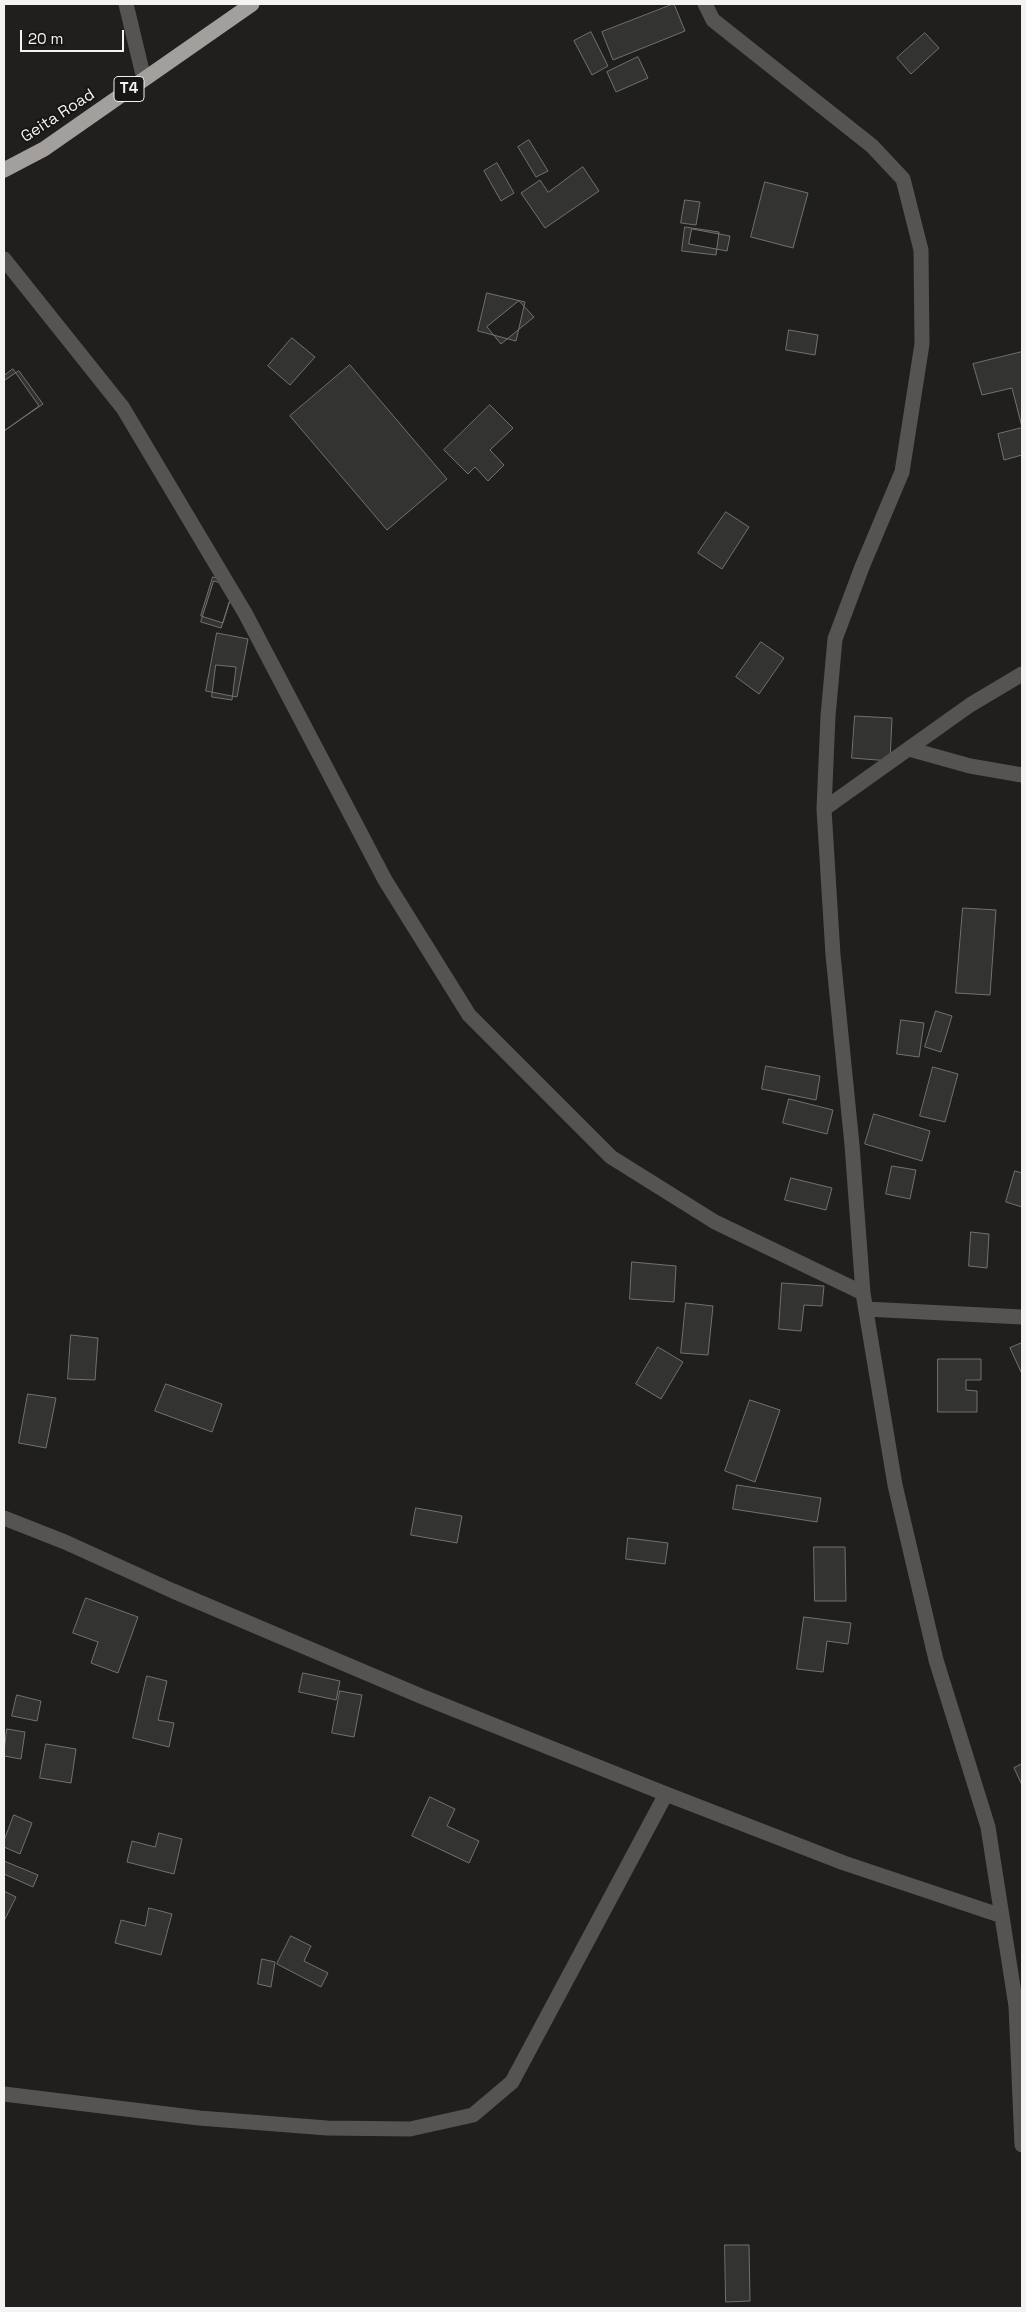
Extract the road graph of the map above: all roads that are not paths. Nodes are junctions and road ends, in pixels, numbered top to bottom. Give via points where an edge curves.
1 (126, 4) edge
2 (252, 4) edge
3 (705, 4) edge
4 (144, 79) junction
5 (4, 170) edge
6 (4, 259) edge
7 (1022, 674) edge
8 (908, 749) junction
9 (1022, 775) edge
10 (824, 809) junction
11 (863, 1293) junction
12 (866, 1309) junction
13 (1022, 1318) edge
14 (4, 1518) edge
15 (666, 1794) junction
16 (1002, 1916) junction
17 (1019, 2005) edge
18 (1020, 2058) edge
19 (4, 2094) edge
20 (1022, 2145) edge

1 - 4 street
2 - 4 highway, Geita Road / T4
3 - 10 street via 713,20 872,146 904,180 921,250 922,344 902,472 835,639
4 - 5 highway, Geita Road / T4 via 44,148
6 - 11 street via 122,408 246,613 385,880 469,1015 611,1157 715,1222
7 - 8 street via 970,705
8 - 9 street via 970,766
8 - 10 street
10 - 11 street via 832,955 852,1145
11 - 12 street
12 - 13 street
12 - 16 street via 895,1485 936,1660 988,1827
14 - 15 street via 414,1693
15 - 16 street via 844,1863
15 - 19 street via 512,2082 473,2115 410,2129 327,2128 199,2118
16 - 17 street
17 - 18 street
18 - 20 street

